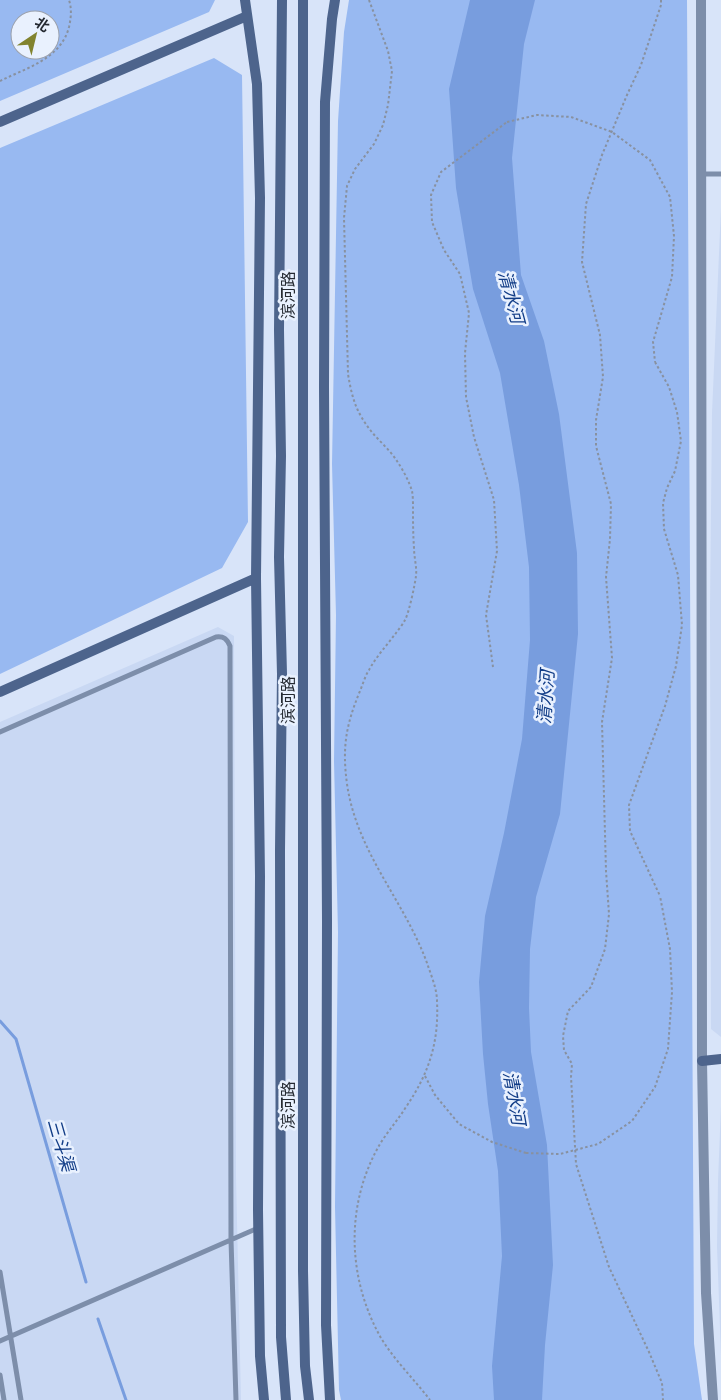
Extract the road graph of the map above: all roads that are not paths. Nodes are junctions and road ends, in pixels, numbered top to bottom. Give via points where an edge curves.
1 (245, 0) edge
2 (303, 0) edge
3 (335, 0) edge
4 (701, 0) edge
5 (282, 1) edge
6 (247, 16) junction
7 (0, 122) edge
8 (701, 174) junction
9 (721, 174) edge
10 (256, 578) junction
11 (0, 692) edge
12 (0, 732) edge
13 (721, 1059) edge
14 (702, 1061) junction
15 (259, 1228) junction
16 (231, 1240) junction
17 (0, 1272) edge
18 (11, 1337) junction
19 (0, 1342) edge
20 (0, 1375) edge
21 (4, 1400) edge
22 (21, 1400) edge
23 (236, 1400) edge
24 (264, 1400) edge
25 (286, 1400) edge
26 (309, 1400) edge
27 (330, 1400) edge
28 (713, 1400) edge

1 - 6 street
2 - 26 street, 滨河路 via 303,1270
3 - 27 street via 325,102 326,1325
4 - 8 street
5 - 25 street, 滨河路 via 279,557 282,674 282,1337
6 - 7 street
6 - 10 street via 257,84 260,198
8 - 9 lane
8 - 14 street
10 - 11 street
10 - 15 street via 260,876
12 - 16 lane via 216,637 227,639 230,646
13 - 14 street
14 - 28 street via 706,1293
15 - 16 lane
15 - 24 street via 260,1356
16 - 18 lane
16 - 23 lane
17 - 18 lane
18 - 19 lane
18 - 22 lane
20 - 21 lane

